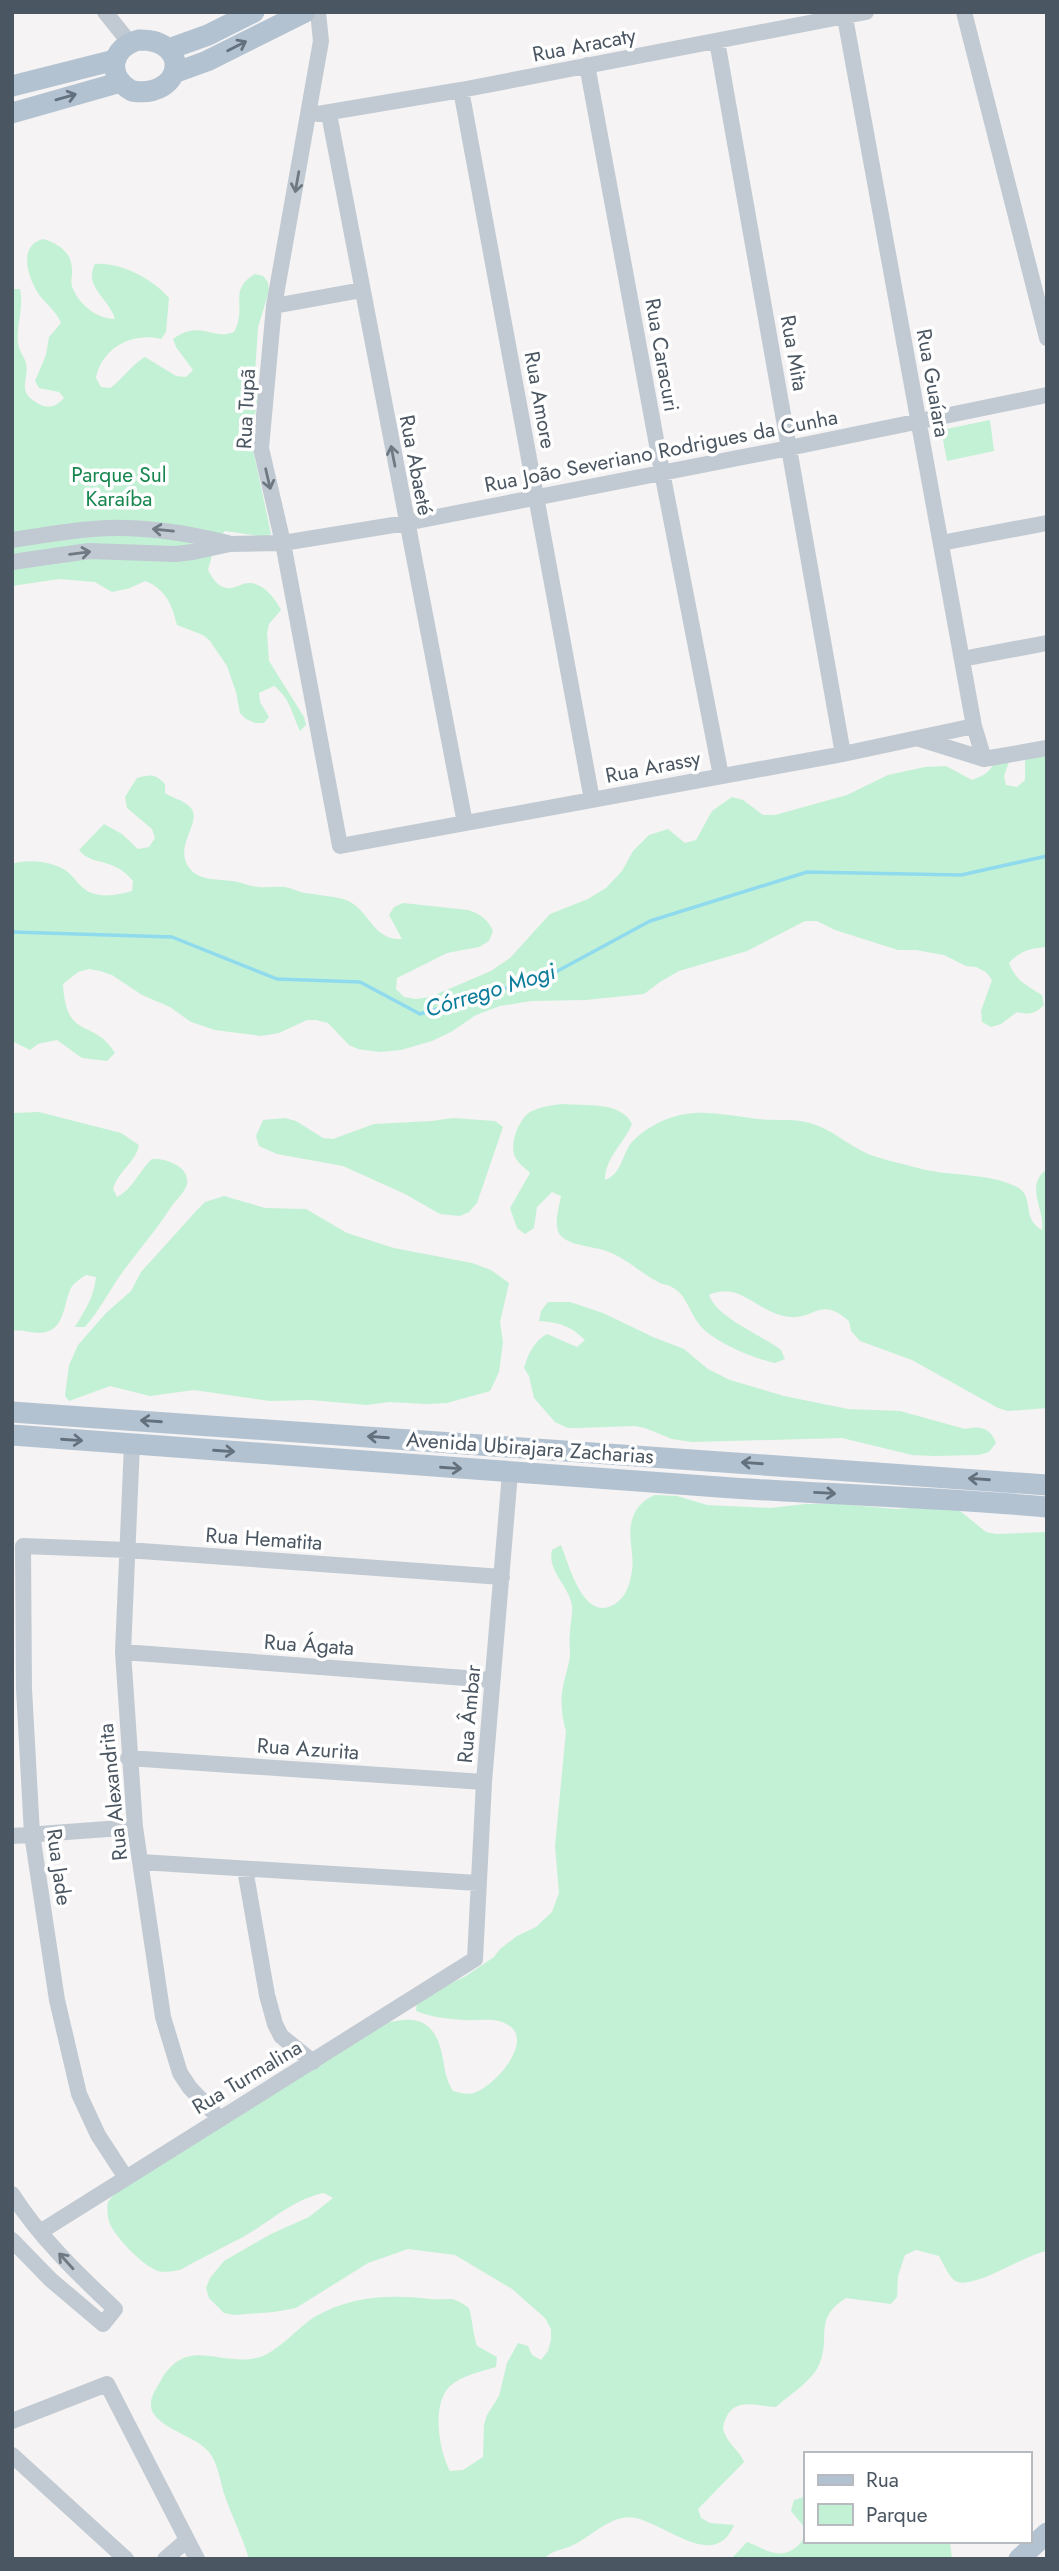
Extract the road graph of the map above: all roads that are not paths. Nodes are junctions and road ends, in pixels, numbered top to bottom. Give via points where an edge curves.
1 (105, 12) edge
2 (254, 12) edge
3 (305, 12) edge
4 (318, 12) edge
5 (866, 12) edge
6 (964, 12) edge
7 (845, 14) edge
8 (717, 41) junction
9 (129, 42) junction
10 (169, 49) junction
11 (115, 60) junction
12 (587, 65) junction
13 (174, 73) junction
14 (121, 82) junction
15 (12, 86) edge
16 (461, 90) junction
17 (12, 113) edge
18 (328, 114) junction
19 (309, 115) junction
20 (362, 289) junction
21 (274, 306) junction
22 (1047, 338) edge
23 (1047, 395) edge
24 (919, 421) junction
25 (789, 449) junction
26 (662, 472) junction
27 (536, 497) junction
28 (406, 523) junction
29 (1047, 523) edge
30 (12, 540) edge
31 (283, 543) junction
32 (941, 543) junction
33 (230, 544) junction
34 (12, 562) edge
35 (1047, 643) edge
36 (962, 659) junction
37 (974, 726) junction
38 (918, 739) junction
39 (1047, 748) edge
40 (843, 754) junction
41 (984, 760) junction
42 (721, 776) junction
43 (592, 800) junction
44 (466, 823) junction
45 (340, 846) joint
46 (12, 1412) edge
47 (12, 1435) edge
48 (132, 1444) junction
49 (510, 1473) junction
50 (1047, 1485) edge
51 (1047, 1507) edge
52 (23, 1546) joint
53 (127, 1550) junction
54 (502, 1577) junction
55 (123, 1652) junction
56 (492, 1680) junction
57 (128, 1758) junction
58 (484, 1783) junction
59 (135, 1827) junction
60 (32, 1834) junction
61 (12, 1836) edge
62 (141, 1862) junction
63 (246, 1869) junction
64 (478, 1882) junction
65 (475, 1959) joint
66 (313, 2062) junction
67 (219, 2118) junction
68 (126, 2178) junction
69 (12, 2194) edge
70 (40, 2232) junction
71 (12, 2239) edge
72 (12, 2421) edge
73 (12, 2455) edge
74 (1047, 2533) edge
75 (187, 2540) junction
76 (126, 2559) edge
77 (164, 2559) edge
78 (197, 2559) edge
79 (1019, 2559) edge

1 - 9 street
2 - 10 main road
13 -> 3 main road
4 - 19 street, Rua Tupã via 321,41
5 - 7 street, Rua Aracaty
6 - 22 street
7 - 8 street, Rua Aracaty
7 - 24 street, Rua Guaíara
8 - 12 street, Rua Aracaty
8 - 25 street, Rua Mita
9 - 10 main road via 159,41
9 - 11 main road
10 - 13 main road
11 - 14 main road
11 - 15 main road
12 - 16 street, Rua Aracaty
12 - 26 street, Rua Caracuri
13 - 14 main road via 157,91 132,92
17 -> 14 main road
16 - 18 street, Rua Aracaty
16 - 27 street, Rua Amore
18 - 19 street, Rua Aracaty
18 - 20 street, Rua Abaeté
19 -> 21 street, Rua Tupã
20 - 21 street
28 -> 20 street, Rua Abaeté
21 -> 31 street, Rua Tupã via 261,448
23 - 24 street, Rua João Severiano Rodrigues da Cunha
24 - 25 street, Rua João Severiano Rodrigues da Cunha
24 - 32 street, Rua Guaíara
25 - 26 street, Rua João Severiano Rodrigues da Cunha
25 - 40 street, Rua Mita
26 - 27 street, Rua João Severiano Rodrigues da Cunha
26 - 42 street, Rua Caracuri
27 - 28 street, Rua João Severiano Rodrigues da Cunha
27 - 43 street, Rua Amore
28 - 31 street, Rua João Severiano Rodrigues da Cunha
28 - 44 street, Rua Abaeté
29 - 32 street
33 -> 30 street via 144,528 93,529
31 - 33 street, Rua João Severiano Rodrigues da Cunha
31 - 45 street, Rua Tupã
32 - 36 street, Rua Guaíara
34 -> 33 street via 89,551 193,552
35 - 36 street
36 - 37 street, Rua Guaíara
37 - 38 street, Rua Arassy
37 - 41 street, Rua Guaíara
38 - 40 street, Rua Arassy
38 - 41 street
39 - 41 street
40 - 42 street, Rua Arassy
42 - 43 street, Rua Arassy
43 - 44 street, Rua Arassy
44 - 45 street, Rua Arassy
50 -> 46 main road, Avenida Ubirajara Zacharias
47 -> 48 main road, Avenida Ubirajara Zacharias
48 -> 49 main road, Avenida Ubirajara Zacharias
48 - 53 street, Rua Alexandrita
49 -> 51 main road, Avenida Ubirajara Zacharias
49 - 54 street, Rua Âmbar
52 - 53 street, Rua Hematita
52 - 60 street, Rua Jade via 23,1689
53 - 54 street, Rua Hematita
53 - 55 street, Rua Alexandrita
54 - 56 street, Rua Âmbar
55 - 56 street, Rua Ágata
55 - 57 street, Rua Alexandrita
56 - 58 street, Rua Âmbar
57 - 58 street, Rua Azurita
57 - 59 street, Rua Alexandrita
58 - 64 street, Rua Âmbar
59 - 60 street
59 - 62 street, Rua Alexandrita
60 - 61 street
60 - 68 street, Rua Jade via 57,2000 79,2094
62 - 63 street
62 - 67 street, Rua Alexandrita via 166,2028 180,2073
63 - 64 street
63 - 66 street via 275,2024 281,2036
64 - 65 street, Rua Âmbar
65 - 66 street, Rua Turmalina
66 - 67 street, Rua Turmalina
67 - 68 street, Rua Turmalina
68 - 70 street, Rua Turmalina
69 - 70 street
71 -> 70 street via 51,2280 103,2323 115,2309
72 - 75 street via 107,2384
73 - 76 street
74 - 79 main road
75 - 77 street
75 - 78 street

